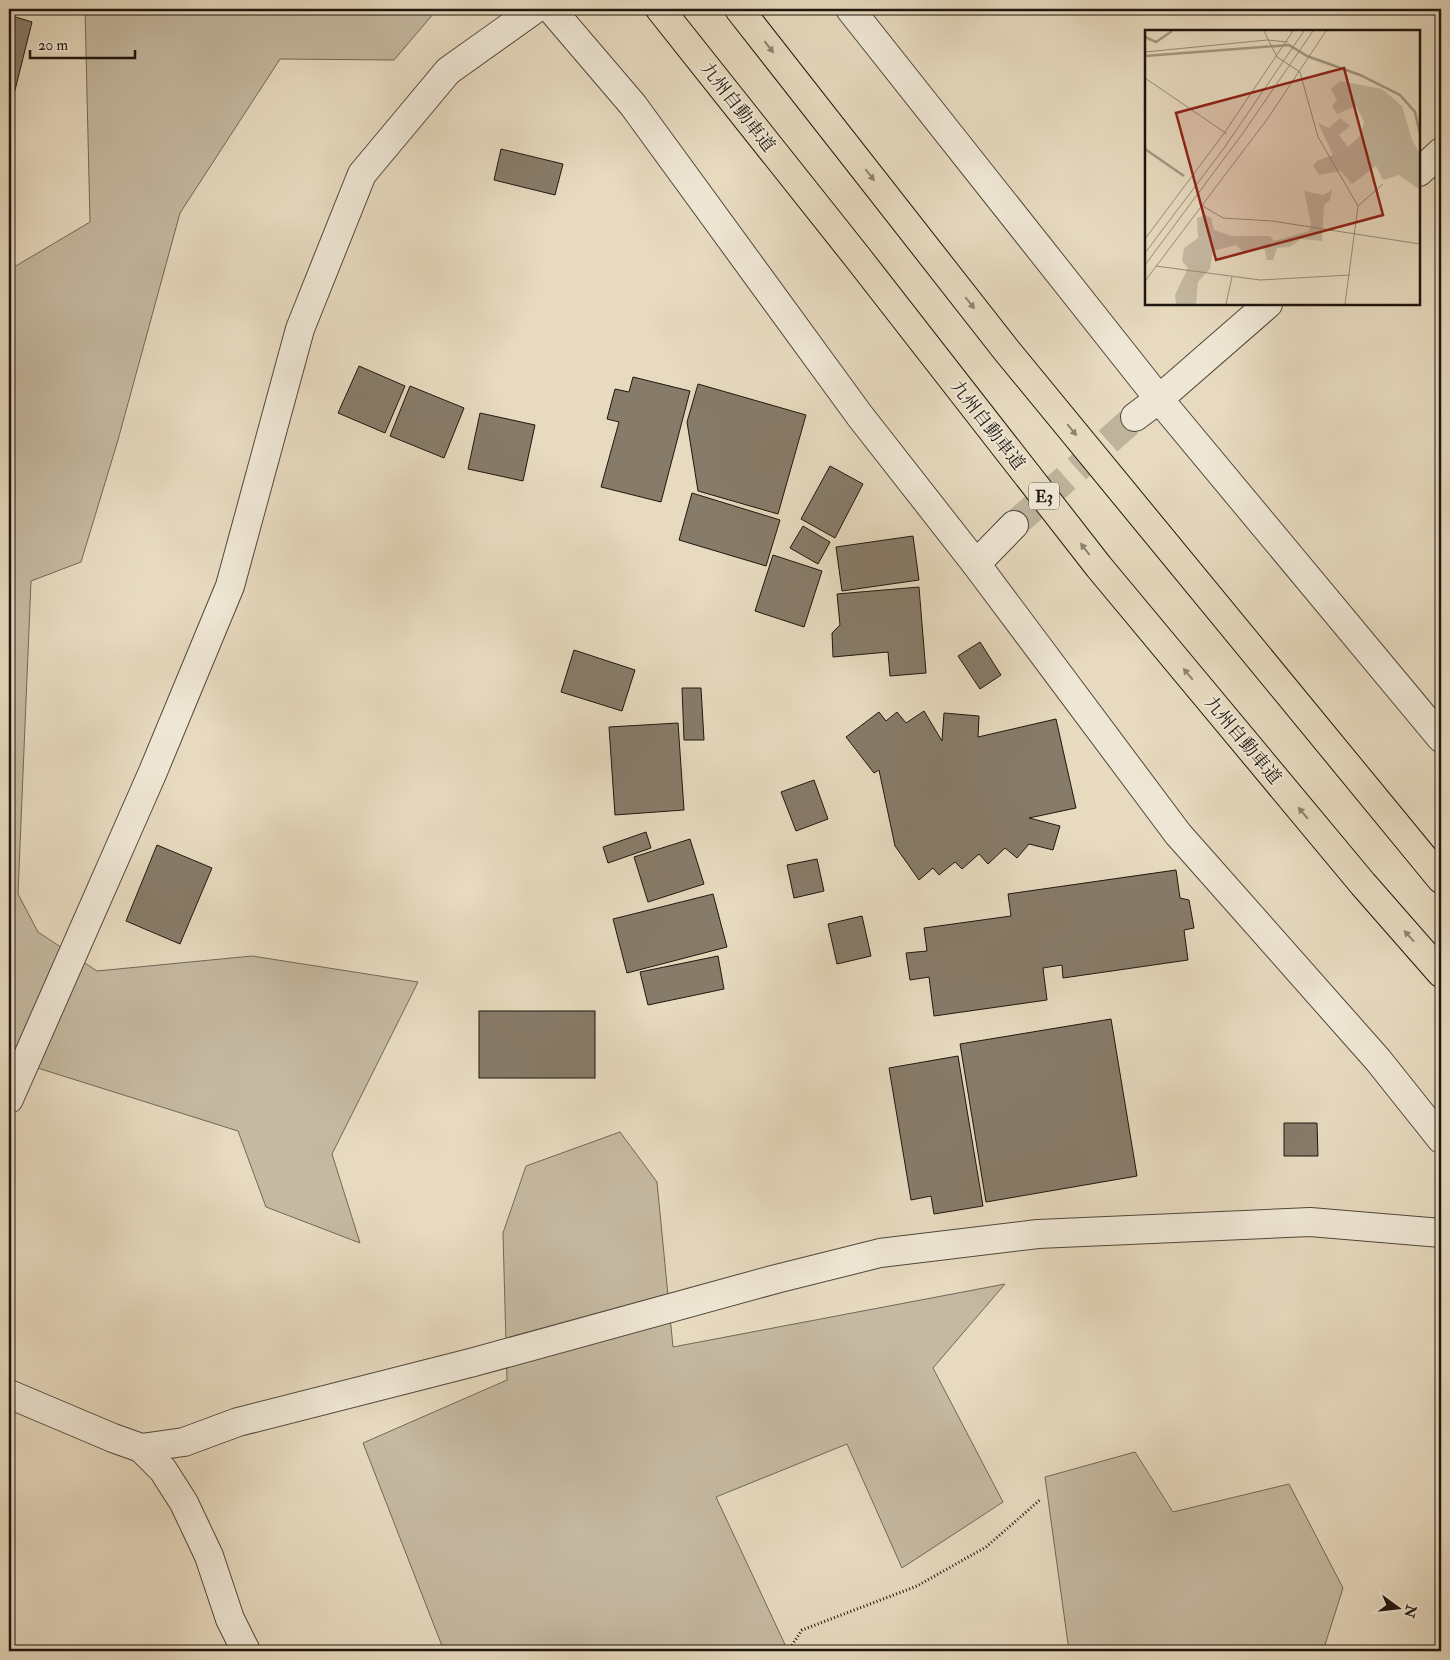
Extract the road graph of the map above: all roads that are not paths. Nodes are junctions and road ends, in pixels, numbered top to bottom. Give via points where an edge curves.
1 (535, 9) edge
2 (550, 9) edge
3 (660, 9) edge
4 (739, 9) edge
5 (850, 9) edge
6 (1441, 152) edge
7 (1420, 171) edge
8 (1267, 305) edge
9 (1159, 399) junction
10 (1135, 417) tunnel mouth
11 (1014, 525) tunnel mouth
12 (976, 564) junction
13 (1441, 738) edge
14 (1441, 879) edge
15 (1441, 972) edge
16 (9, 1099) edge
17 (1441, 1139) edge
18 (1441, 1233) edge
19 (9, 1394) edge
20 (141, 1448) junction
21 (246, 1651) edge

1 - 16 street via 448,71 362,174 300,329 230,586 152,774
2 - 12 street via 633,104 860,416
15 -> 3 highway, 九州自動車道 / E3 via 1363,884 1099,567
4 -> 14 highway via 1007,351
5 - 9 street
6 - 7 street
8 - 9 street
9 - 10 street
9 - 13 street
11 - 12 street
12 - 17 street via 1178,834 1378,1060
18 - 20 street via 1310,1222 1038,1234 880,1253 238,1422 184,1442
19 - 20 street
20 - 21 street via 163,1470 184,1503 209,1556 230,1619

